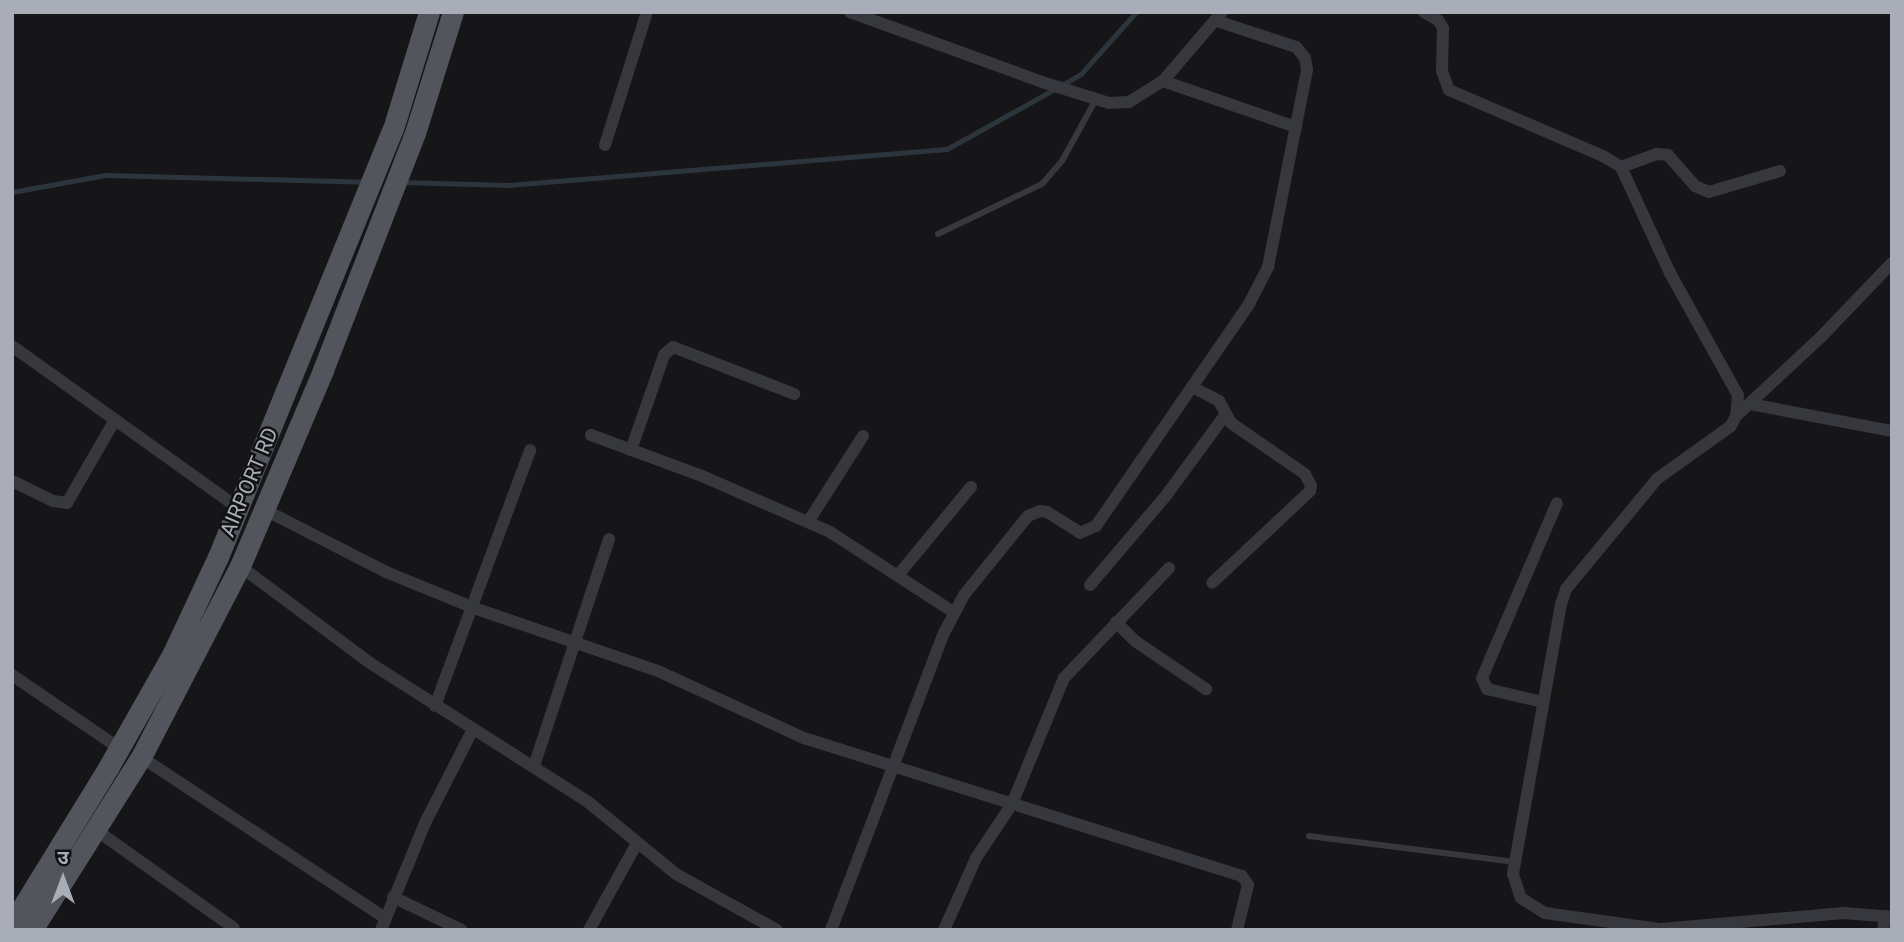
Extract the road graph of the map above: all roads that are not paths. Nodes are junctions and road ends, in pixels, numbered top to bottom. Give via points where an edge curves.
1 (429, 12) edge
2 (453, 12) edge
3 (648, 12) edge
4 (850, 12) edge
5 (1424, 12) edge
6 (1219, 17) edge
7 (1163, 82) junction
8 (1095, 101) junction
9 (1296, 127) junction
10 (604, 145) dead end
11 (1621, 167) junction
12 (1780, 171) dead end
13 (939, 234) dead end
14 (360, 241) junction
15 (1892, 263) edge
16 (12, 346) edge
17 (1192, 387) junction
18 (794, 394) dead end
19 (1750, 404) junction
20 (1225, 415) junction
21 (1736, 416) junction
22 (115, 420) junction
23 (1892, 432) edge
24 (591, 435) dead end
25 (863, 436) dead end
26 (530, 450) dead end
27 (631, 450) junction
28 (12, 481) edge
29 (971, 487) dead end
30 (1558, 503) dead end
31 (237, 507) junction
32 (263, 509) junction
33 (808, 522) junction
34 (609, 539) dead end
35 (240, 566) junction
36 (1169, 568) dead end
37 (899, 574) junction
38 (1212, 583) dead end
39 (1090, 586) dead end
40 (474, 608) junction
41 (953, 612) junction
42 (1116, 622) junction
43 (574, 644) junction
44 (12, 675) edge
45 (1206, 689) dead end
46 (1543, 702) junction
47 (435, 706) junction
48 (472, 731) junction
49 (119, 748) junction
50 (141, 757) junction
51 (534, 766) junction
52 (894, 767) junction
53 (1012, 804) junction
54 (96, 830) junction
55 (1309, 836) dead end
56 (636, 845) junction
57 (1515, 862) junction
58 (393, 897) junction
59 (1888, 916) edge
60 (12, 924) edge
61 (383, 924) edge
62 (234, 928) edge
63 (1661, 929) edge
64 (32, 930) edge
65 (461, 930) edge
66 (589, 930) edge
67 (777, 930) edge
68 (831, 930) edge
69 (944, 930) edge
70 (1237, 930) edge
71 (1883, 930) edge

1 - 14 main road, AIRPORT RD
2 - 14 main road via 415,134
3 - 10 street
4 - 8 street
5 - 11 street via 1443,28 1442,71 1449,90
6 - 7 street
6 - 9 street via 1301,51 1307,70
7 - 8 street via 1129,102
7 - 9 street
8 - 13 lane via 1062,161 1042,184
9 - 17 street via 1268,267 1249,304
11 - 12 street via 1657,154 1668,155 1695,186 1709,192
11 - 21 street via 1670,273 1733,383 1738,396
14 - 31 main road, AIRPORT RD
14 - 32 main road via 323,370
15 - 19 street
16 - 22 street
17 - 20 street via 1219,401
17 - 41 street via 1096,526 1080,533 1047,512 1028,516
18 - 27 street via 673,347 664,355
19 - 21 street
19 - 23 street
20 - 38 street via 1305,474 1311,486
20 - 39 street via 1165,497
21 - 46 street via 1725,431 1657,479 1566,589
22 - 28 street via 67,503
22 - 31 street
24 - 27 street
25 - 33 street
26 - 40 street
27 - 33 street
29 - 37 street
30 - 46 street via 1482,678 1487,689
31 - 49 main road, AIRPORT RD via 173,653
32 - 35 main road
32 - 40 street via 362,561
33 - 37 street
34 - 43 street
35 - 47 street
35 - 50 main road
36 - 42 street
37 - 41 street
40 - 43 street
40 - 47 street
41 - 52 street
42 - 45 street via 1135,641
42 - 53 street via 1064,678
43 - 51 street
43 - 52 street via 658,671 804,738
44 - 49 street
46 - 57 street
47 - 48 street
48 - 51 street
48 - 58 street
49 - 60 main road, AIRPORT RD
50 - 54 main road
50 - 61 street
51 - 56 street via 588,803
52 - 53 street
52 - 68 street
53 - 69 street via 976,858
53 - 70 street via 1242,876 1248,885
54 - 62 street
54 - 64 main road
55 - 57 lane
56 - 66 street
56 - 67 street via 676,874
57 - 63 street via 1513,874 1521,898 1545,913
58 - 61 street
58 - 65 street
59 - 63 street via 1844,913
59 - 71 street

